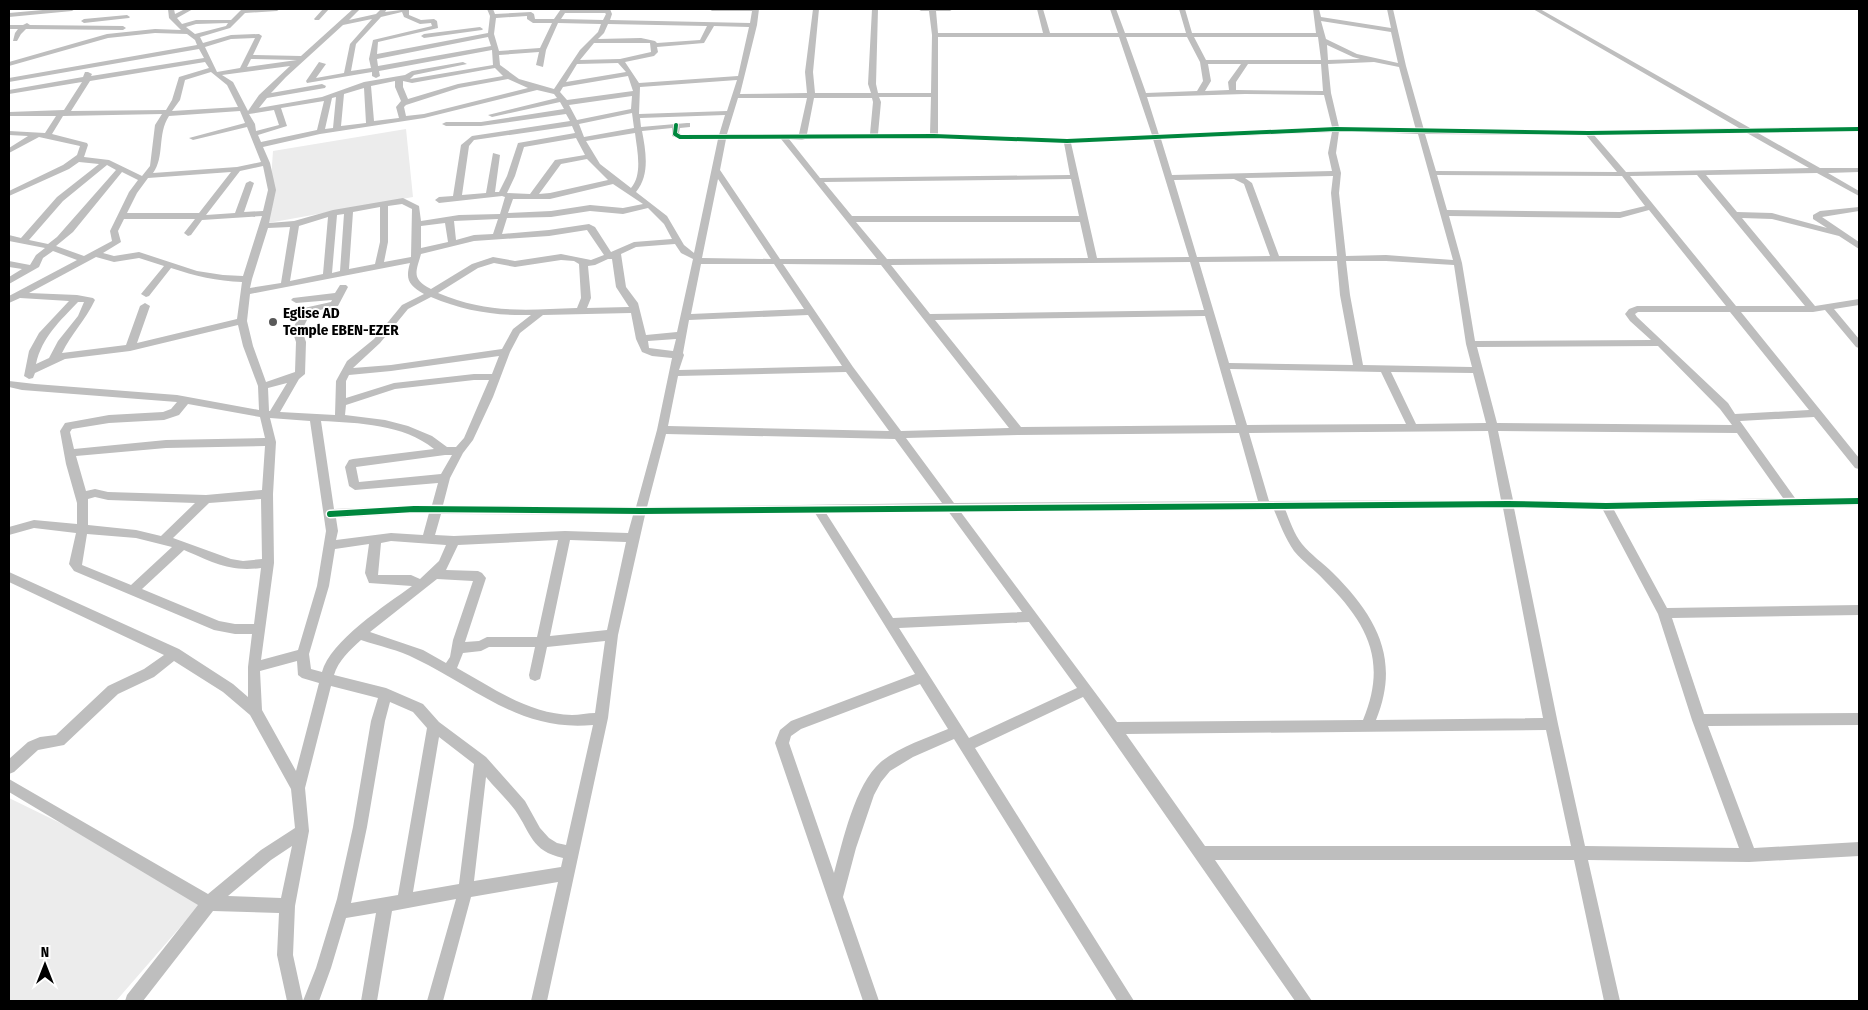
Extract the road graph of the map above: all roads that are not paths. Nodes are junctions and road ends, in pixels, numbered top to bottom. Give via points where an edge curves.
1 (72, 9) edge
2 (128, 9) edge
3 (171, 9) edge
4 (190, 9) edge
5 (276, 9) edge
6 (326, 9) edge
7 (356, 9) edge
8 (384, 9) edge
9 (405, 9) edge
10 (617, 9) edge
11 (712, 9) edge
12 (756, 9) edge
13 (816, 9) edge
14 (875, 9) edge
15 (921, 9) edge
16 (932, 9) edge
17 (950, 9) edge
18 (1040, 9) edge
19 (1112, 9) edge
20 (1182, 9) edge
21 (1316, 9) edge
22 (1390, 9) edge
23 (1536, 9) edge
24 (40, 10) edge
25 (244, 10) edge
26 (563, 10) edge
27 (608, 10) edge
28 (532, 11) edge
29 (19, 12) edge
30 (497, 12) edge
31 (9, 15) edge
32 (379, 15) junction
33 (127, 17) junction
34 (173, 19) junction
35 (1318, 19) junction
36 (236, 20) junction
37 (317, 20) dead end
38 (556, 21) junction
39 (606, 23) junction
40 (341, 24) junction
41 (681, 24) junction
42 (711, 25) junction
43 (754, 25) junction
44 (180, 26) junction
45 (9, 27) edge
46 (25, 27) junction
47 (74, 27) junction
48 (129, 28) junction
49 (1393, 30) junction
50 (491, 31) junction
51 (191, 34) junction
52 (409, 34) junction
53 (935, 35) junction
54 (1121, 35) junction
55 (1047, 36) junction
56 (1190, 36) junction
57 (1321, 38) junction
58 (15, 40) dead end
59 (592, 41) junction
60 (676, 42) junction
61 (655, 45) junction
62 (203, 46) junction
63 (543, 50) junction
64 (495, 56) junction
65 (250, 57) junction
66 (374, 57) junction
67 (208, 59) junction
68 (300, 60) junction
69 (1374, 60) junction
70 (620, 61) junction
71 (574, 62) junction
72 (1204, 62) junction
73 (1246, 62) junction
74 (1324, 62) junction
75 (9, 64) edge
76 (322, 64) dead end
77 (90, 65) junction
78 (540, 65) dead end
79 (1402, 66) junction
80 (243, 69) junction
81 (215, 72) junction
82 (630, 74) junction
83 (346, 75) junction
84 (376, 75) junction
85 (507, 77) junction
86 (403, 78) junction
87 (742, 78) junction
88 (9, 80) edge
89 (86, 80) junction
90 (367, 84) junction
91 (536, 88) junction
92 (636, 89) junction
93 (9, 92) edge
94 (1233, 92) junction
95 (340, 93) junction
96 (1199, 94) junction
97 (1327, 94) junction
98 (560, 95) junction
99 (811, 95) junction
100 (934, 95) junction
101 (1143, 95) junction
102 (737, 96) junction
103 (875, 96) junction
104 (262, 97) junction
105 (327, 101) junction
106 (405, 102) junction
107 (278, 109) junction
108 (253, 111) junction
109 (568, 111) junction
110 (65, 112) junction
111 (244, 112) junction
112 (166, 113) junction
113 (636, 113) junction
114 (731, 113) junction
115 (9, 114) edge
116 (492, 115) dead end
117 (402, 120) junction
118 (574, 123) junction
119 (251, 124) junction
120 (446, 124) dead end
121 (481, 124) junction
122 (370, 125) junction
123 (676, 125) junction
124 (687, 125) dead end
125 (337, 129) junction
126 (639, 129) junction
127 (1336, 129) junction
128 (1859, 129) edge
129 (1747, 130) junction
130 (320, 132) junction
131 (1421, 132) junction
132 (9, 133) edge
133 (1588, 133) junction
134 (254, 134) junction
135 (43, 135) junction
136 (480, 136) junction
137 (934, 136) junction
138 (874, 137) junction
139 (193, 138) dead end
140 (580, 138) junction
141 (722, 138) junction
142 (784, 138) junction
143 (802, 138) junction
144 (1156, 138) junction
145 (1067, 141) junction
146 (259, 145) junction
147 (10, 149) edge
148 (496, 155) dead end
149 (590, 156) junction
150 (77, 159) junction
151 (106, 162) junction
152 (266, 163) junction
153 (237, 169) junction
154 (120, 170) junction
155 (715, 170) junction
156 (1817, 170) junction
157 (1859, 170) edge
158 (1700, 172) junction
159 (1337, 173) junction
160 (1433, 173) junction
161 (1624, 174) junction
162 (1233, 175) junction
163 (144, 178) junction
164 (1076, 178) junction
165 (1169, 178) junction
166 (818, 180) junction
167 (615, 181) junction
168 (250, 183) dead end
169 (632, 192) junction
170 (9, 194) edge
171 (1859, 194) edge
172 (490, 195) junction
173 (505, 195) junction
174 (532, 197) junction
175 (592, 197) junction
176 (457, 198) junction
177 (439, 200) dead end
178 (384, 204) junction
179 (650, 206) junction
180 (1650, 207) junction
181 (1859, 209) edge
182 (349, 210) junction
183 (268, 213) junction
184 (333, 213) junction
185 (1445, 213) junction
186 (239, 215) junction
187 (1626, 215) junction
188 (1736, 215) junction
189 (121, 216) junction
190 (502, 216) junction
191 (201, 217) junction
192 (449, 219) junction
193 (852, 219) junction
194 (1083, 219) junction
195 (1661, 221) junction
196 (295, 224) junction
197 (416, 224) junction
198 (264, 226) junction
199 (188, 233) dead end
200 (1838, 234) junction
201 (497, 236) junction
202 (9, 238) edge
203 (23, 241) junction
204 (676, 241) junction
205 (452, 242) junction
206 (1859, 246) edge
207 (51, 247) junction
208 (95, 254) junction
209 (613, 255) junction
210 (416, 256) junction
211 (84, 259) junction
212 (697, 259) junction
213 (1194, 259) junction
214 (1276, 260) junction
215 (1342, 260) junction
216 (1093, 261) junction
217 (777, 262) junction
218 (884, 262) junction
219 (1458, 262) junction
220 (583, 263) junction
221 (9, 264) edge
222 (169, 265) junction
223 (380, 266) junction
224 (31, 268) junction
225 (344, 272) junction
226 (327, 276) junction
227 (247, 279) junction
228 (10, 280) edge
229 (286, 285) junction
230 (247, 292) junction
231 (431, 292) junction
232 (146, 294) dead end
233 (13, 298) edge
234 (77, 298) junction
235 (296, 300) dead end
236 (1859, 302) edge
237 (145, 306) dead end
238 (1828, 308) junction
239 (1813, 309) junction
240 (635, 310) junction
241 (1733, 310) junction
242 (581, 312) junction
243 (811, 312) junction
244 (1210, 313) junction
245 (540, 314) junction
246 (687, 317) junction
247 (928, 318) junction
248 (242, 321) junction
249 (682, 335) junction
250 (641, 338) junction
251 (1660, 343) junction
252 (1471, 344) junction
253 (1859, 345) edge
254 (130, 348) junction
255 (505, 352) junction
256 (678, 355) junction
257 (54, 359) junction
258 (420, 363) junction
259 (1225, 366) junction
260 (1359, 368) junction
261 (848, 369) junction
262 (1385, 369) junction
263 (1478, 370) junction
264 (30, 371) junction
265 (345, 372) junction
266 (674, 373) junction
267 (295, 377) junction
268 (495, 377) junction
269 (431, 382) junction
270 (9, 384) edge
271 (263, 386) junction
272 (26, 388) junction
273 (185, 400) junction
274 (341, 403) junction
275 (1816, 413) junction
276 (269, 414) junction
277 (315, 417) junction
278 (1733, 418) junction
279 (340, 419) junction
280 (1492, 427) junction
281 (1413, 428) junction
282 (1740, 429) junction
283 (662, 430) junction
284 (1243, 430) junction
285 (1018, 431) junction
286 (896, 435) junction
287 (271, 442) junction
288 (445, 451) junction
289 (460, 451) junction
290 (70, 453) junction
291 (1859, 465) edge
292 (445, 478) junction
293 (267, 494) junction
294 (82, 496) junction
295 (206, 499) junction
296 (1792, 501) junction
297 (1859, 501) edge
298 (1508, 504) junction
299 (1272, 506) junction
300 (1606, 506) junction
301 (948, 507) junction
302 (438, 509) junction
303 (818, 509) junction
304 (641, 511) junction
305 (330, 514) junction
306 (83, 530) junction
307 (9, 531) edge
308 (565, 535) junction
309 (376, 538) junction
310 (428, 538) junction
311 (633, 538) junction
312 (165, 540) junction
313 (454, 541) junction
314 (182, 545) junction
315 (330, 545) junction
316 (268, 563) junction
317 (434, 574) junction
318 (9, 577) edge
319 (422, 585) junction
320 (132, 591) junction
321 (1859, 610) edge
322 (1664, 613) junction
323 (1030, 617) junction
324 (889, 623) junction
325 (258, 629) junction
326 (359, 634) junction
327 (612, 635) junction
328 (543, 642) junction
329 (458, 648) junction
330 (175, 653) junction
331 (303, 654) junction
332 (254, 667) junction
333 (449, 670) junction
334 (535, 675) dead end
335 (923, 677) junction
336 (328, 678) junction
337 (1085, 690) junction
338 (386, 694) junction
339 (255, 711) junction
340 (601, 718) junction
341 (1859, 719) edge
342 (1699, 720) junction
343 (1551, 724) junction
344 (434, 726) junction
345 (1367, 726) junction
346 (1114, 728) junction
347 (957, 731) junction
348 (966, 746) junction
349 (481, 761) junction
350 (9, 768) edge
351 (9, 784) edge
352 (298, 788) junction
353 (302, 831) junction
354 (1859, 849) edge
355 (571, 853) junction
356 (1201, 853) junction
357 (1580, 853) junction
358 (1749, 856) junction
359 (566, 873) junction
360 (466, 890) junction
361 (835, 898) junction
362 (404, 901) junction
363 (209, 903) junction
364 (287, 906) junction
365 (385, 906) junction
366 (340, 912) junction
367 (291, 1000) edge
368 (133, 1001) edge
369 (311, 1001) edge
370 (369, 1001) edge
371 (435, 1001) edge
372 (539, 1001) edge
373 (871, 1001) edge
374 (1126, 1001) edge
375 (1304, 1001) edge
376 (1612, 1001) edge

1 - 24 street
2 - 33 street
3 - 34 street
4 - 34 street
5 - 25 street
6 - 37 street
7 - 40 street
8 - 32 street
9 - 32 street
9 - 52 street via 406,16 420,22 435,22 435,27
10 - 27 street
11 - 12 street
12 - 43 street
13 - 99 street via 809,72
14 - 103 street via 872,84
15 - 16 street
16 - 17 street
16 - 53 street
18 - 55 street
19 - 54 street
20 - 56 street
21 - 35 street
22 - 49 street
23 - 129 street
24 - 29 street
24 - 46 street
25 - 36 street
26 - 27 street
26 - 38 street
27 - 39 street
28 - 30 street
28 - 38 street via 532,20
29 - 31 street
30 - 50 street
32 - 40 street
32 - 83 street via 353,44
33 - 47 street via 95,16
33 - 48 street
34 - 44 street
34 - 48 street via 163,26
35 - 49 street
35 - 57 street
36 - 44 street
36 - 51 street via 226,27
38 - 39 street
38 - 63 street
39 - 41 street
39 - 59 street
40 - 68 street
41 - 42 street
41 - 60 street
42 - 43 street
42 - 60 street via 703,42
43 - 87 street
44 - 51 street
45 - 46 street
46 - 47 street
46 - 58 street
47 - 48 street
49 - 79 street
50 - 52 street via 416,37
50 - 64 street
50 - 66 street
51 - 62 street
51 - 75 street via 155,31 107,36
52 - 66 street via 376,41
53 - 55 street
53 - 100 street
54 - 55 street
54 - 56 street
54 - 101 street
56 - 57 street
56 - 72 street
57 - 69 street via 1355,56
57 - 74 street
59 - 61 street via 607,44 649,40
59 - 71 street
60 - 61 street
61 - 70 street via 652,55
62 - 65 street via 231,37 259,36
62 - 67 street
62 - 77 street
63 - 64 street
63 - 78 street
64 - 84 street
64 - 85 street
64 - 86 street via 408,81
65 - 68 street via 282,56
65 - 80 street
66 - 84 street
67 - 81 street
67 - 89 street
68 - 80 street via 275,67
68 - 104 street
69 - 74 street
69 - 79 street
70 - 71 street
70 - 82 street
71 - 98 street
72 - 73 street
72 - 96 street via 1207,83
73 - 74 street
73 - 94 street via 1232,82
74 - 97 street
76 - 83 street via 310,81
77 - 88 street
77 - 89 street
79 - 131 street
80 - 81 street
81 - 111 street via 234,90
81 - 112 street via 183,78 176,100
82 - 92 street
82 - 98 street
83 - 84 street
84 - 86 street
84 - 90 street
84 - 104 street
85 - 91 street
85 - 106 street via 458,86
86 - 106 street via 399,87
87 - 92 street
87 - 102 street
89 - 93 street
89 - 110 street
90 - 95 street
90 - 122 street
91 - 98 street
91 - 117 street via 472,106
92 - 98 street
92 - 113 street
94 - 96 street
94 - 97 street
95 - 105 street
95 - 125 street
96 - 101 street
97 - 127 street
98 - 109 street
98 - 116 street
99 - 102 street
99 - 103 street
99 - 143 street
100 - 103 street
100 - 137 street
101 - 144 street
102 - 114 street
103 - 138 street via 878,102
104 - 108 street
105 - 107 street
105 - 130 street
106 - 117 street via 400,106
107 - 108 street
107 - 134 street via 283,126
108 - 111 street
109 - 118 street
109 - 121 street
110 - 112 street
110 - 115 street
110 - 135 street
111 - 112 street
111 - 119 street
112 - 163 street via 159,125 156,160
113 - 114 street
113 - 118 street
113 - 126 street
114 - 141 street
117 - 122 street
118 - 136 street
118 - 140 street
119 - 134 street
119 - 139 street
120 - 121 street
121 - 136 street
122 - 125 street
123 - 124 street
123 - 126 street
123 - 141 street via 675,134 680,137
125 - 130 street
126 - 140 street
126 - 169 street via 640,185
127 - 131 street
127 - 144 street
127 - 159 street via 1332,153
128 - 129 street
129 - 133 street
129 - 156 street
130 - 146 street
131 - 133 street
131 - 160 street
132 - 135 street
133 - 161 street
134 - 146 street
135 - 147 street
135 - 150 street via 83,144 81,156
136 - 176 street via 472,138 466,145
137 - 138 street
137 - 145 street
138 - 143 street
140 - 149 street
140 - 173 street via 521,145
141 - 142 street
141 - 155 street
142 - 143 street
142 - 166 street
144 - 145 street
144 - 165 street
145 - 164 street
146 - 152 street
148 - 172 street
149 - 167 street
149 - 174 street via 558,162
150 - 151 street
150 - 170 street via 44,179
151 - 154 street
151 - 203 street via 60,199
152 - 153 street
152 - 183 street via 272,190
153 - 163 street
153 - 191 street
154 - 163 street
154 - 207 street
155 - 212 street
155 - 217 street
156 - 157 street
156 - 158 street
156 - 171 street
158 - 161 street
158 - 188 street
159 - 162 street
159 - 215 street via 1335,193
160 - 161 street
160 - 185 street
161 - 180 street
162 - 165 street
162 - 214 street via 1248,183
163 - 189 street
164 - 166 street
164 - 194 street
165 - 213 street
166 - 193 street
167 - 169 street
167 - 175 street
168 - 186 street
169 - 179 street
172 - 173 street
172 - 176 street
173 - 174 street
173 - 190 street
174 - 175 street
175 - 179 street via 619,211
175 - 190 street via 551,214
176 - 177 street
178 - 182 street
178 - 197 street via 402,201 415,207
178 - 223 street
179 - 204 street via 668,222
180 - 187 street
180 - 195 street
181 - 200 street via 1817,215
182 - 184 street
182 - 225 street
183 - 186 street
183 - 198 street
184 - 196 street
184 - 226 street
185 - 187 street
185 - 219 street
186 - 191 street
187 - 195 street
188 - 200 street via 1772,216
188 - 239 street
189 - 191 street
189 - 208 street via 113,233 117,242
190 - 192 street
190 - 201 street
191 - 199 street
192 - 197 street
192 - 205 street
193 - 194 street
193 - 218 street
194 - 216 street
195 - 241 street
196 - 198 street
196 - 229 street
197 - 210 street
198 - 227 street
200 - 206 street
201 - 205 street
201 - 209 street via 590,227
202 - 203 street
203 - 207 street
204 - 209 street via 634,245
204 - 212 street via 686,254
205 - 210 street
207 - 211 street
207 - 224 street
208 - 211 street
208 - 222 street via 114,259 140,255
209 - 220 street
209 - 240 street via 621,287
210 - 223 street
210 - 231 street via 412,279 419,287
211 - 233 street
212 - 217 street
212 - 246 street
213 - 214 street
213 - 216 street
213 - 244 street
214 - 215 street
215 - 219 street via 1386,258
215 - 260 street
216 - 218 street
217 - 218 street
217 - 243 street
218 - 247 street
219 - 252 street
220 - 231 street via 567,257 515,264 491,260
220 - 242 street via 586,298
221 - 224 street
222 - 227 street via 213,276
222 - 232 street
223 - 225 street
224 - 228 street
225 - 226 street
226 - 229 street
227 - 230 street
229 - 230 street
230 - 248 street
231 - 245 street via 486,311
231 - 265 street via 399,312 377,341
233 - 234 street
234 - 257 street via 90,302
234 - 264 street via 44,333 34,351
235 - 267 street via 341,292 335,304 310,309 304,316 297,330 301,342 300,371
236 - 238 street
237 - 254 street
238 - 239 street
238 - 253 street
239 - 241 street
240 - 242 street
240 - 250 street
241 - 251 street via 1632,311 1633,318
241 - 275 street
242 - 245 street
243 - 246 street
243 - 261 street
244 - 247 street
244 - 259 street
245 - 255 street via 516,331
246 - 249 street
247 - 285 street
248 - 254 street
248 - 271 street
249 - 250 street
249 - 256 street
250 - 256 street via 645,350
251 - 252 street
251 - 278 street via 1709,389
252 - 263 street
254 - 257 street via 70,354
255 - 258 street
255 - 268 street
256 - 266 street
257 - 264 street
258 - 265 street
258 - 269 street via 425,379
259 - 260 street
259 - 284 street
260 - 262 street
261 - 266 street
261 - 286 street
262 - 263 street
262 - 281 street
263 - 280 street
264 - 272 street
265 - 274 street via 340,389
266 - 283 street
267 - 271 street
267 - 276 street
268 - 269 street
268 - 289 street via 468,440
269 - 274 street via 394,386
270 - 272 street
271 - 276 street
272 - 273 street via 86,390
273 - 276 street
273 - 290 street via 172,414 69,426 65,431
274 - 279 street
275 - 278 street
275 - 291 street
276 - 277 street
276 - 287 street
277 - 279 street
277 - 305 street
278 - 282 street
279 - 288 street via 418,432
280 - 281 street
280 - 282 street
280 - 298 street
281 - 284 street
282 - 296 street
283 - 286 street
283 - 304 street
284 - 285 street
284 - 299 street
285 - 286 street
286 - 301 street
287 - 290 street via 166,444
287 - 293 street
288 - 289 street
288 - 292 street via 350,466 355,486
289 - 292 street
290 - 294 street via 71,466
292 - 302 street
293 - 295 street
293 - 316 street
294 - 295 street via 95,493
294 - 306 street
295 - 312 street
296 - 297 street
296 - 300 street
298 - 299 street
298 - 300 street
298 - 343 street
299 - 301 street
299 - 345 street via 1299,548 1331,579 1369,625 1380,651 1382,684 1377,706
300 - 322 street
301 - 303 street
301 - 323 street
302 - 304 street
302 - 305 street
302 - 310 street
303 - 304 street
303 - 324 street
304 - 311 street
305 - 315 street
306 - 307 street via 34,524
306 - 312 street
306 - 320 street via 75,564 78,568
308 - 311 street
308 - 313 street
308 - 328 street
309 - 310 street
309 - 315 street
309 - 319 street via 373,580 411,580
310 - 313 street
311 - 327 street
312 - 314 street
313 - 317 street via 444,564
314 - 316 street via 230,564
314 - 320 street
315 - 331 street via 323,586
316 - 325 street
317 - 319 street
317 - 329 street via 480,578
318 - 330 street
319 - 326 street
320 - 325 street via 218,626
321 - 322 street
322 - 342 street
323 - 324 street
323 - 337 street
324 - 335 street
325 - 332 street
326 - 333 street via 420,654
326 - 336 street via 330,666
327 - 328 street
327 - 340 street
328 - 329 street via 487,642 481,646
328 - 334 street
329 - 333 street
330 - 339 street via 219,680
330 - 350 street via 149,673 113,690 59,741 34,746
331 - 332 street
331 - 336 street via 303,671
332 - 339 street
333 - 340 street via 519,709 538,716 572,721
335 - 347 street
335 - 361 street via 796,725 783,737 782,743
336 - 338 street
336 - 352 street
337 - 346 street
337 - 348 street
338 - 344 street via 418,708
338 - 366 street
339 - 352 street
340 - 355 street
341 - 342 street
342 - 358 street
343 - 345 street
343 - 357 street
344 - 349 street
344 - 362 street
345 - 346 street
346 - 356 street
347 - 348 street
347 - 361 street via 887,765 877,774 867,792
348 - 374 street
349 - 355 street via 520,806 544,843 554,850
349 - 360 street
351 - 363 street
352 - 353 street
353 - 363 street via 253,865
353 - 364 street
354 - 358 street
355 - 359 street
356 - 357 street
356 - 375 street
357 - 358 street
357 - 376 street
359 - 360 street
359 - 372 street
360 - 362 street
360 - 371 street
361 - 373 street
362 - 365 street
363 - 364 street
363 - 368 street
364 - 367 street via 285,955
365 - 366 street
365 - 370 street
366 - 369 street

